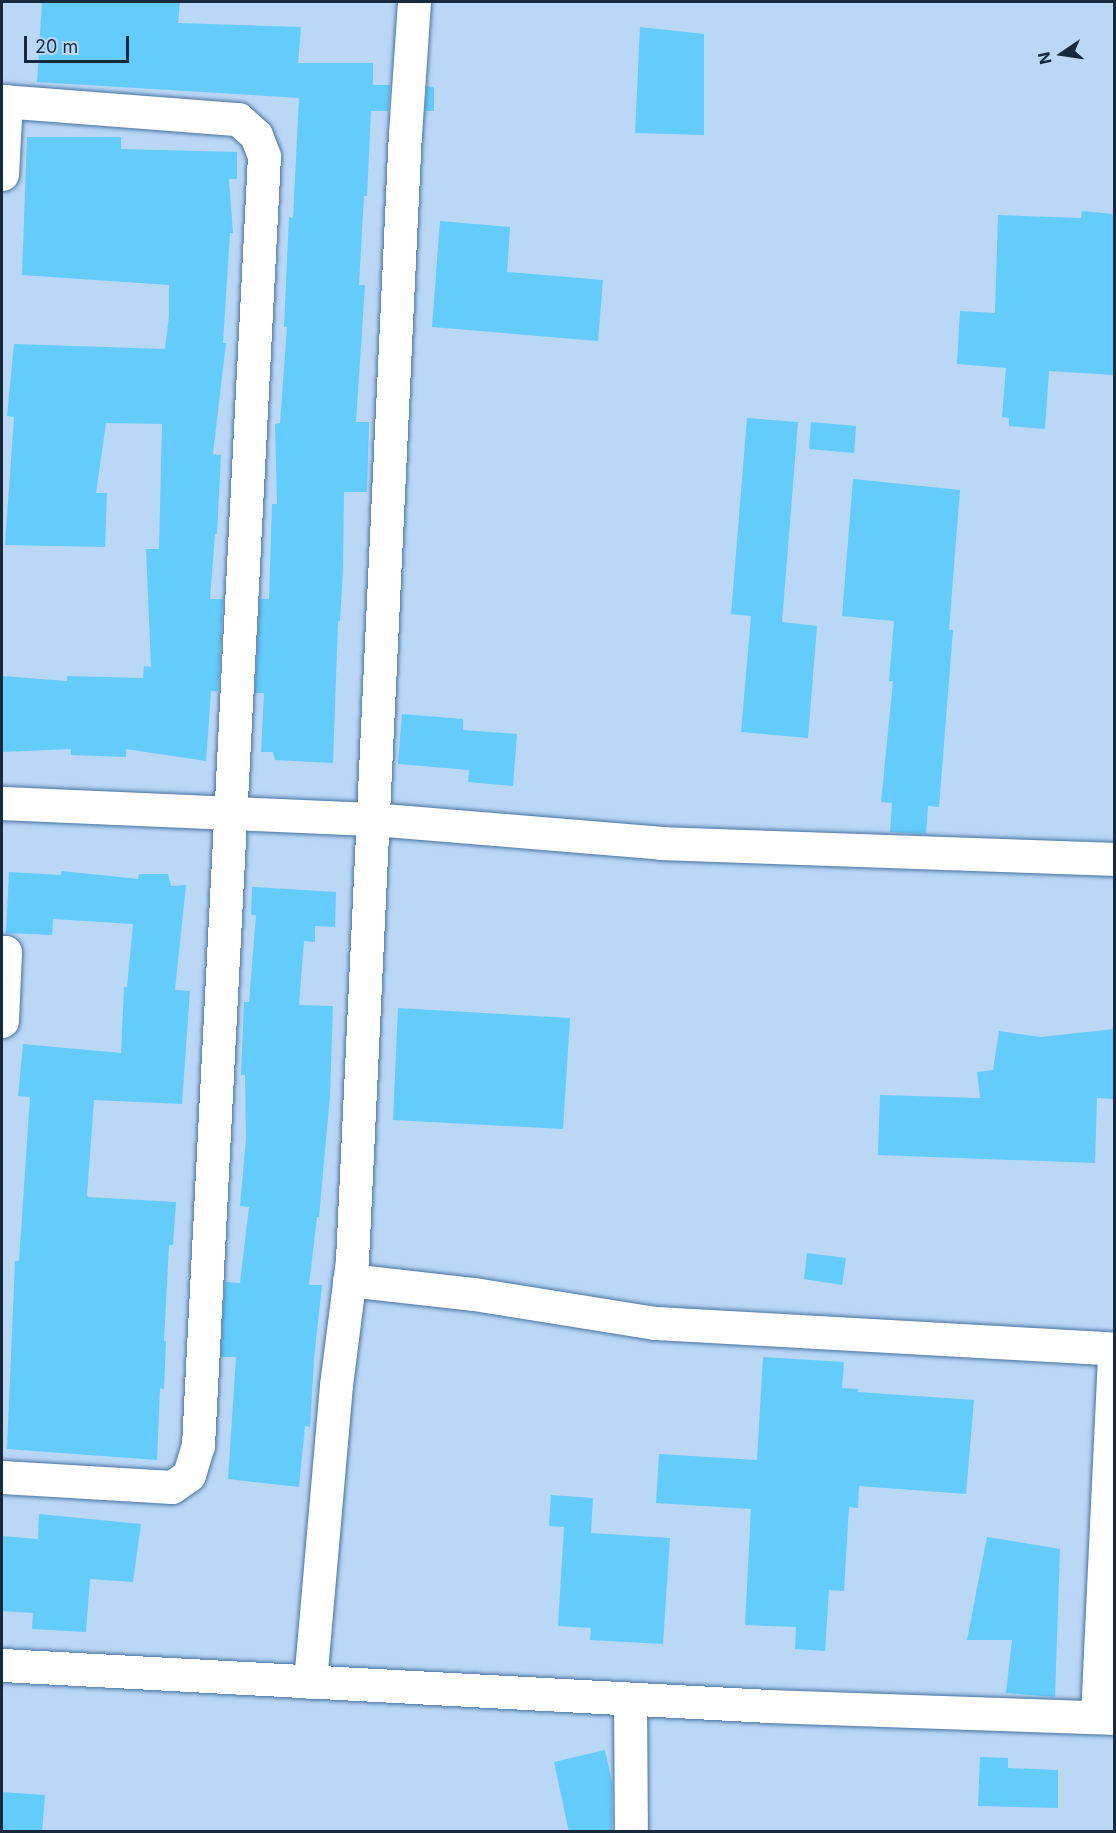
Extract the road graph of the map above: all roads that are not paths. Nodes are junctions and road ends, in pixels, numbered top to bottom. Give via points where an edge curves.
1 (414, 2) edge
2 (4, 101) edge
3 (2, 174) edge
4 (2, 803) edge
5 (231, 813) junction
6 (372, 819) junction
7 (1114, 859) edge
8 (2, 952) edge
9 (2, 1021) edge
10 (349, 1280) junction
11 (1114, 1349) edge
12 (1114, 1362) edge
13 (2, 1477) edge
14 (2, 1665) edge
15 (310, 1682) junction
16 (630, 1699) junction
17 (1106, 1717) edge
18 (631, 1832) edge

1 - 6 street
2 - 3 street
2 - 5 street via 238,118 256,135 264,156
4 - 5 street
5 - 6 street
5 - 13 street via 198,1445 189,1475 171,1487
6 - 7 street via 661,843
6 - 10 street
8 - 9 street via 6,952
10 - 11 street via 474,1294 655,1323
10 - 15 street
12 - 17 street
14 - 15 street
15 - 16 street
16 - 17 street
16 - 18 street

